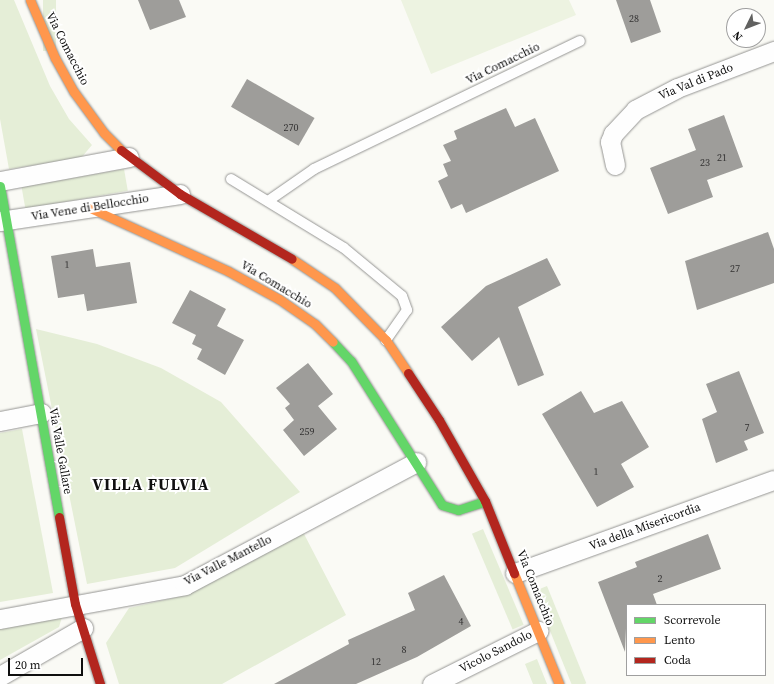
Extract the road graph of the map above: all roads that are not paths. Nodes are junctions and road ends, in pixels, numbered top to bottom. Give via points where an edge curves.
1 (30, 0) edge
2 (580, 41) dead end
3 (774, 51) edge
4 (129, 157) junction
5 (615, 165) dead end
6 (231, 179) dead end
7 (0, 181) edge
8 (0, 186) edge
9 (180, 194) junction
10 (268, 201) junction
11 (90, 208) junction
12 (3, 221) edge
13 (386, 340) junction
14 (41, 413) junction
15 (0, 421) edge
16 (416, 462) junction
17 (774, 480) edge
18 (484, 501) junction
19 (515, 573) junction
20 (75, 604) junction
21 (0, 619) edge
22 (83, 628) junction
23 (538, 631) junction
24 (0, 676) edge
25 (100, 684) edge
26 (432, 684) edge
27 (559, 684) edge

1 - 4 street, Via Comacchio via 55,58 74,92 104,133
2 - 10 lane, Via Comacchio via 314,169
3 - 5 street, Via Val di Pado via 677,88 635,110 613,134 610,146
4 - 7 street
4 - 9 street, Via Comacchio
6 - 10 lane
8 - 12 street, Via Valle Gallare
9 - 11 street, Via Vene di Bellocchio
9 - 13 street, Via Comacchio via 315,274 353,304
10 - 13 lane via 344,248 402,296 407,310
11 - 12 street, Via Vene di Bellocchio
11 - 16 street, Via Comacchio via 228,271 279,299 315,324 352,361
12 - 14 street, Via Valle Gallare
13 - 18 street, Via Comacchio via 442,425
14 - 15 street
14 - 20 street, Via Valle Gallare
16 - 18 street, Via Comacchio via 442,505 451,510
16 - 20 street, Via Valle Mantello via 185,585
17 - 19 street, Via della Misericordia
18 - 19 street, Via Comacchio
19 - 23 street, Via Comacchio
20 - 21 street, Via Valle Mantello
20 - 22 street, Via Valle Gallare
22 - 24 street
22 - 25 street, Via Valle Gallare
23 - 26 street, Vicolo Sandolo
23 - 27 street, Via Comacchio

